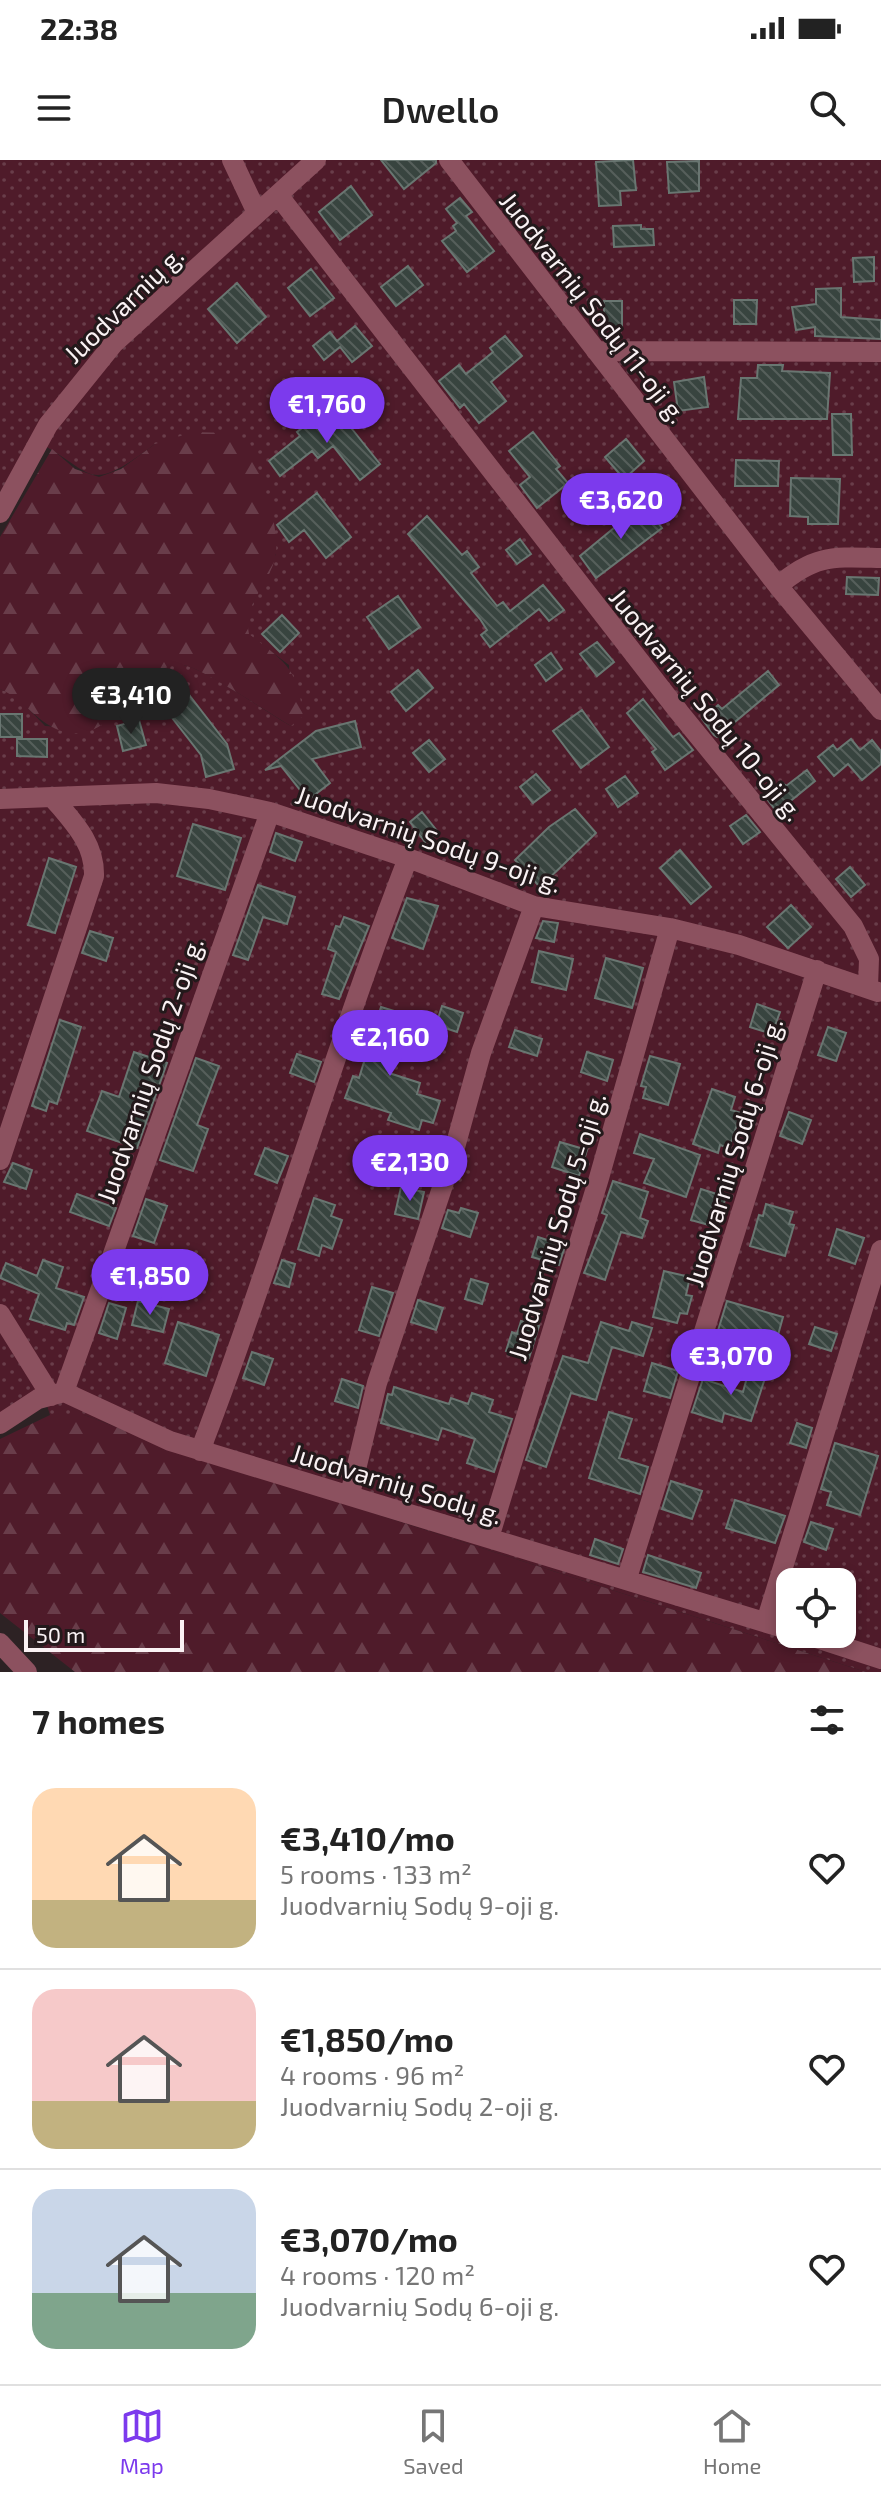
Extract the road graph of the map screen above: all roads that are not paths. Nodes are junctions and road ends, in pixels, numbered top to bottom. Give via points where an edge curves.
1 (232, 160) edge
2 (316, 160) edge
3 (449, 160) edge
4 (278, 195) junction
5 (257, 213) junction
6 (596, 351) junction
7 (881, 352) edge
8 (0, 513) edge
9 (881, 558) edge
10 (778, 586) junction
11 (881, 710) edge
12 (53, 798) junction
13 (0, 799) edge
14 (270, 812) junction
15 (408, 858) junction
16 (534, 906) junction
17 (670, 928) junction
18 (817, 970) junction
19 (875, 990) edge
20 (0, 1160) edge
21 (881, 1250) edge
22 (0, 1314) edge
23 (58, 1394) junction
24 (0, 1424) edge
25 (200, 1451) junction
26 (350, 1494) junction
27 (489, 1538) junction
28 (627, 1578) junction
29 (766, 1622) junction
30 (776, 1625) edge
31 (0, 1643) edge
32 (847, 1648) edge
33 (881, 1659) edge
34 (27, 1672) edge

1 - 5 street
2 - 4 street, Juodvarnių g.
3 - 6 street, Juodvarnių Sodų 11-oji g.
4 - 5 street, Juodvarnių g.
4 - 19 street, Juodvarnių Sodų 10-oji g. via 581,587 853,926 869,959
5 - 8 street, Juodvarnių g. via 114,343 77,385 48,425
6 - 7 street
6 - 10 street, Juodvarnių Sodų 11-oji g.
9 - 10 street via 813,561
10 - 11 street, Juodvarnių Sodų 11-oji g.
12 - 13 street, Juodvarnių Sodų 9-oji g.
12 - 14 street, Juodvarnių Sodų 9-oji g. via 156,793
12 - 20 street via 86,839 95,859 94,876
14 - 15 street, Juodvarnių Sodų 9-oji g.
14 - 23 street, Juodvarnių Sodų 2-oji g.
15 - 16 street, Juodvarnių Sodų 9-oji g.
15 - 25 street via 312,1122 243,1341
16 - 17 street, Juodvarnių Sodų 9-oji g.
16 - 26 street via 481,1053 377,1383
17 - 18 street, Juodvarnių Sodų 9-oji g.
17 - 27 street, Juodvarnių Sodų 5-oji g.
18 - 19 street, Juodvarnių Sodų 9-oji g.
18 - 28 street, Juodvarnių Sodų 6-oji g.
21 - 29 street
22 - 23 street
23 - 24 street via 38,1399
23 - 25 street, Juodvarnių Sodų g.
25 - 26 street, Juodvarnių Sodų g.
26 - 27 street, Juodvarnių Sodų g.
27 - 28 street, Juodvarnių Sodų g.
28 - 29 street, Juodvarnių Sodų g.
29 - 30 street, Juodvarnių Sodų g.
31 - 34 street
32 - 33 street

